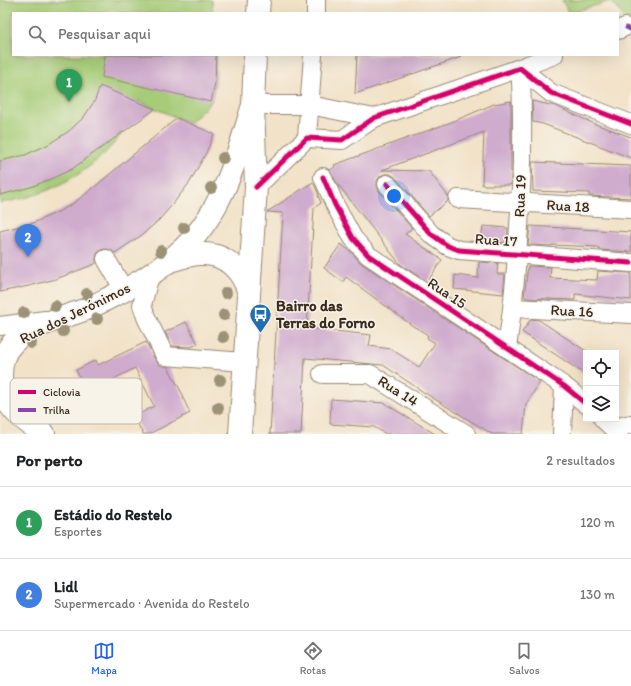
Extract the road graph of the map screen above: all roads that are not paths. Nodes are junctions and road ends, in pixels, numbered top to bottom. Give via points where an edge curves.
1 (259, 0) edge
2 (316, 0) edge
3 (258, 12) edge
4 (316, 12) edge
5 (255, 56) edge
6 (313, 56) edge
7 (551, 56) edge
8 (520, 68) junction
9 (253, 105) junction
10 (310, 105) junction
11 (374, 118) junction
12 (631, 124) edge
13 (307, 138) junction
14 (323, 177) dead end
15 (387, 184) dead end
16 (256, 187) junction
17 (458, 199) dead end
18 (521, 203) junction
19 (631, 209) edge
20 (517, 254) junction
21 (106, 259) dead end
22 (170, 261) junction
23 (631, 263) edge
24 (150, 275) junction
25 (124, 290) junction
26 (249, 295) junction
27 (513, 308) junction
28 (631, 314) edge
29 (60, 318) junction
30 (0, 326) edge
31 (507, 348) junction
32 (244, 362) junction
33 (322, 374) dead end
34 (564, 386) junction
35 (583, 402) edge
36 (10, 406) edge
37 (0, 408) edge
38 (10, 414) edge
39 (28, 424) edge
40 (631, 424) edge
41 (612, 427) edge
42 (37, 429) edge
43 (240, 434) edge
44 (466, 434) edge
45 (562, 434) edge

1 - 3 main road
2 - 4 street
5 - 9 main road
6 - 10 street
7 - 8 street
8 - 11 street
8 - 12 street via 551,93
8 - 18 street, Rua 19 via 523,96
9 - 10 street
9 - 16 main road, Rua dos Jerónimos
9 - 22 main road, Rua dos Jerónimos via 225,190 199,232
10 - 11 street
10 - 13 street
11 - 13 street via 342,140
13 - 16 street
14 - 31 street, Rua 15 via 334,205 353,238 368,255
15 - 20 street, Rua 17 via 431,234 448,246 458,250
16 - 26 main road, Rua dos Jerónimos
17 - 18 street, Rua 18
18 - 19 street, Rua 18
18 - 20 street, Rua 19
20 - 23 street, Rua 17
20 - 27 street, Rua 19
21 - 25 street
22 - 24 main road, Rua dos Jerónimos
22 - 26 main road, Rua dos Jerónimos via 200,254 221,257 236,268
24 - 25 main road, Rua dos Jerónimos
24 - 32 street via 142,304 165,356
25 - 29 main road, Rua dos Jerónimos
26 - 32 main road, Rua dos Jerónimos
27 - 28 street, Rua 16
27 - 31 street, Rua 19
29 - 30 street
29 - 36 main road, Rua dos Jerónimos via 20,336 5,354 2,364 2,386
31 - 34 street, Rua 15
32 - 43 main road, Rua dos Jerónimos
33 - 44 street, Rua 14 via 370,374
34 - 35 street, Rua 15
34 - 45 street
37 - 38 street
39 - 42 street
40 - 41 street

